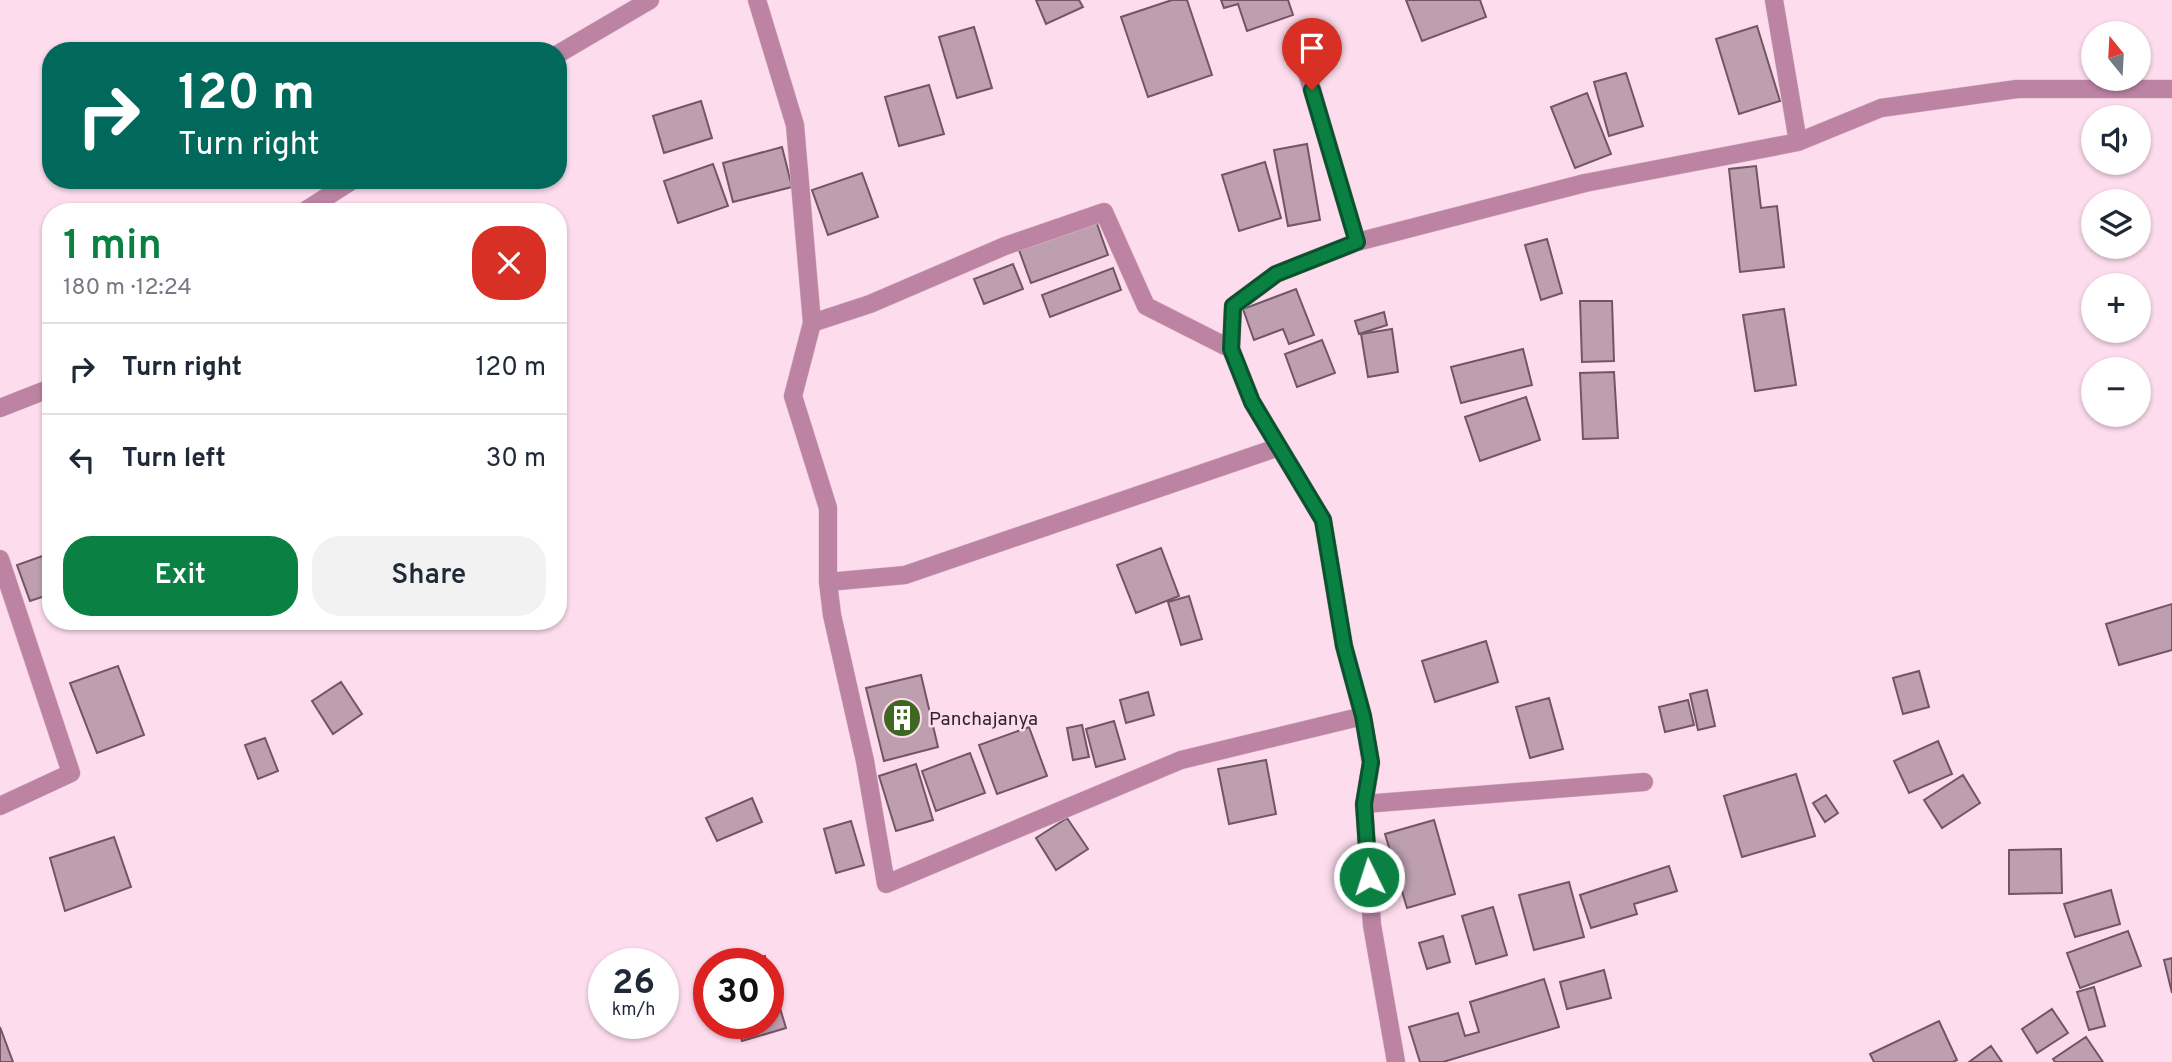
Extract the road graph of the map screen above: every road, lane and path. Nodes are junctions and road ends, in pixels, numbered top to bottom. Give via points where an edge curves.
1 (650, 0) edge
2 (757, 0) edge
3 (1774, 0) edge
4 (1297, 39) dead end
5 (567, 49) edge
6 (2172, 89) edge
7 (1798, 142) junction
8 (338, 189) edge
9 (317, 203) edge
10 (1357, 242) junction
11 (812, 323) junction
12 (1231, 349) junction
13 (42, 392) edge
14 (0, 408) edge
15 (1279, 447) junction
16 (0, 559) edge
17 (828, 582) junction
18 (1363, 716) junction
19 (1644, 782) dead end
20 (1364, 804) junction
21 (0, 806) edge
22 (1396, 1062) edge

1 - 5 street
2 - 11 street via 795,125
3 - 7 street
4 - 10 street
6 - 7 street via 2017,89 1881,108
7 - 10 street via 1585,183
8 - 9 street
10 - 12 street via 1276,274 1233,306
11 - 12 street via 1104,212 1146,306
11 - 17 street via 793,396 828,508
12 - 15 street via 1252,402
13 - 14 street
15 - 17 street via 905,575
15 - 18 street via 1323,520 1344,646
16 - 21 street via 71,774
17 - 18 street via 886,884 1181,760
18 - 20 street via 1371,762
19 - 20 street
20 - 22 street via 1372,925

